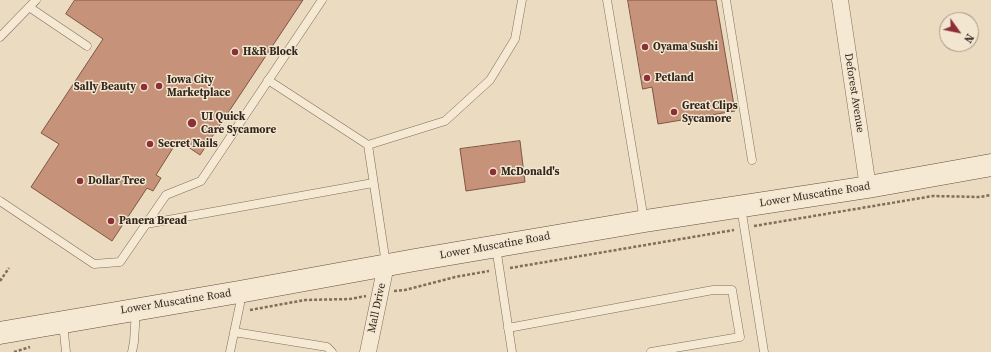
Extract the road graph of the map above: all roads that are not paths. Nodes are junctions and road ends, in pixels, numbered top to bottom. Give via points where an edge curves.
1 (36, 0) edge
2 (322, 0) edge
3 (522, 0) edge
4 (607, 0) edge
5 (726, 0) edge
6 (840, 0) edge
7 (29, 7) junction
8 (0, 37) edge
9 (87, 46) dead end
10 (268, 80) junction
11 (368, 146) junction
12 (752, 160) dead end
13 (991, 165) edge
14 (373, 183) junction
15 (868, 187) junction
16 (0, 201) edge
17 (740, 206) junction
18 (645, 221) junction
19 (146, 224) junction
20 (496, 246) junction
21 (386, 265) junction
22 (239, 292) junction
23 (136, 309) junction
24 (63, 322) junction
25 (508, 328) junction
26 (234, 332) junction
27 (0, 333) edge
28 (66, 352) edge
29 (132, 352) edge
30 (230, 352) edge
31 (332, 352) edge
32 (368, 352) edge
33 (512, 352) edge
34 (651, 352) edge
35 (764, 352) edge

1 - 7 lane
2 - 10 lane
3 - 11 lane via 515,39 490,80 445,121
4 - 18 lane
5 - 12 lane
6 - 15 street, Deforest Avenue
7 - 8 lane
7 - 9 lane
10 - 11 lane
10 - 19 lane via 201,180 166,195
11 - 14 lane
13 - 15 main road, Lower Muscatine Road
14 - 19 lane
14 - 21 lane
15 - 17 main road, Lower Muscatine Road
16 - 19 lane via 94,264 120,262
17 - 18 main road, Lower Muscatine Road
17 - 35 lane
18 - 20 main road, Lower Muscatine Road
20 - 21 main road, Lower Muscatine Road
20 - 25 lane
21 - 22 main road, Lower Muscatine Road
21 - 32 street, Mall Drive
22 - 23 main road, Lower Muscatine Road
22 - 26 lane via 240,304
23 - 24 main road, Lower Muscatine Road
23 - 29 lane
24 - 27 main road, Lower Muscatine Road
24 - 28 lane
25 - 33 lane
25 - 34 lane via 712,290 732,290 740,337
26 - 30 lane
26 - 31 lane via 326,347

